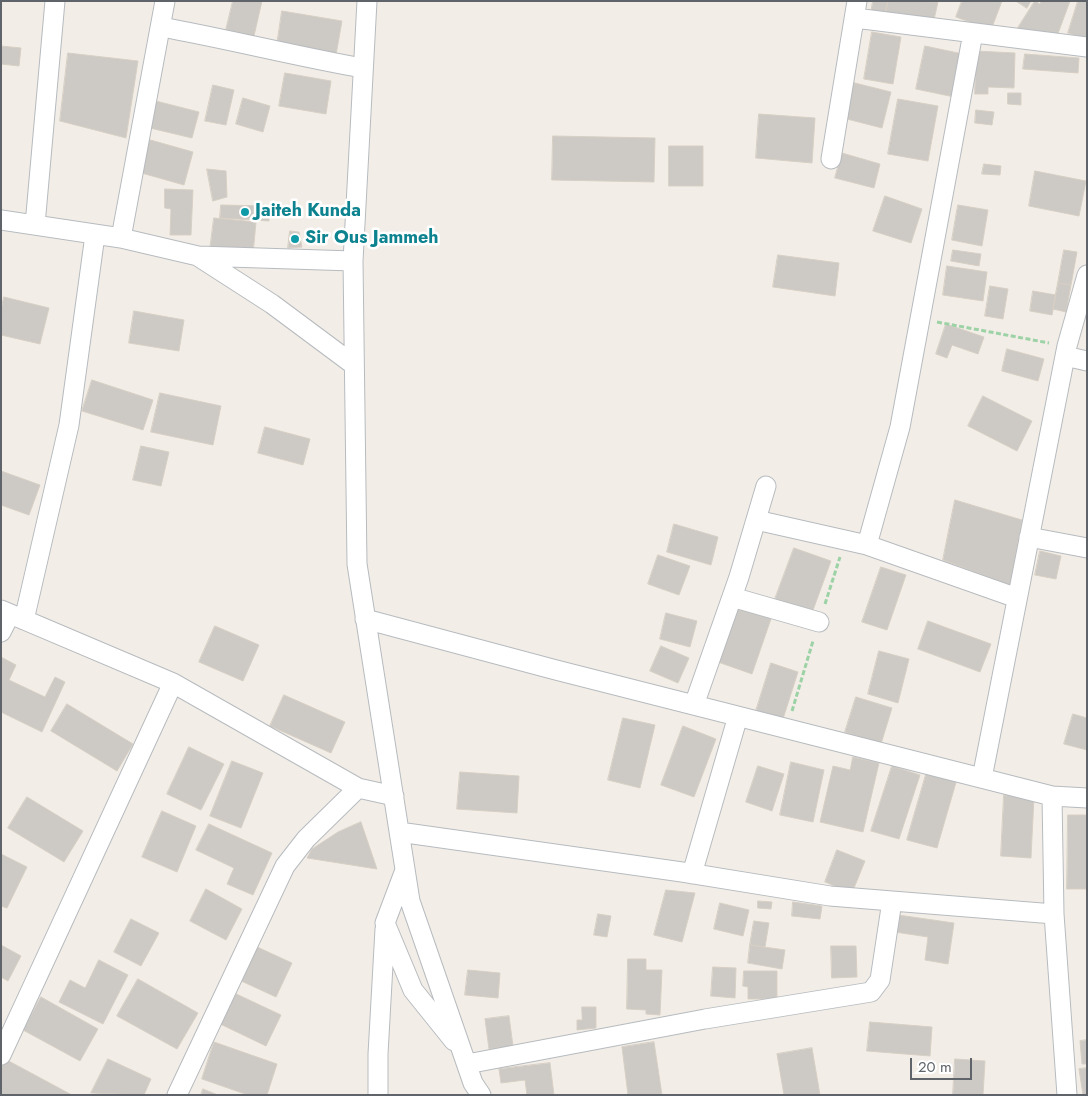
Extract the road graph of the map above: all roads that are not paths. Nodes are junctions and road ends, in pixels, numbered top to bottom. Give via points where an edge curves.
1 (55, 1) edge
2 (165, 1) edge
3 (367, 1) edge
4 (856, 9) edge
5 (161, 27) junction
6 (973, 33) junction
7 (1087, 48) edge
8 (362, 68) junction
9 (831, 159) dead end
10 (1, 220) edge
11 (36, 225) junction
12 (95, 234) junction
13 (121, 238) junction
14 (198, 256) junction
15 (353, 261) junction
16 (1087, 275) edge
17 (1066, 351) junction
18 (1087, 361) edge
19 (354, 365) junction
20 (766, 486) dead end
21 (756, 520) junction
22 (1029, 537) junction
23 (867, 544) junction
24 (1087, 548) edge
25 (732, 596) junction
26 (1018, 598) junction
27 (12, 615) edge
28 (366, 619) junction
29 (819, 622) dead end
30 (1, 632) edge
31 (173, 683) junction
32 (694, 705) junction
33 (738, 716) junction
34 (982, 778) junction
35 (358, 788) junction
36 (394, 796) junction
37 (1052, 796) junction
38 (1087, 798) edge
39 (399, 832) junction
40 (405, 869) junction
41 (692, 874) junction
42 (892, 901) junction
43 (1054, 914) junction
44 (385, 923) junction
45 (1, 1055) edge
46 (465, 1058) junction
47 (177, 1095) edge
48 (378, 1095) edge
49 (481, 1095) edge
50 (1067, 1095) edge

1 - 11 street
2 - 5 street
3 - 8 street
4 - 6 street
4 - 9 street
5 - 8 street
5 - 13 street
6 - 7 street
6 - 23 street via 900,427
8 - 15 street
10 - 11 street
11 - 12 street
12 - 13 street
12 - 27 street via 68,425
13 - 14 street
14 - 15 street
14 - 19 street via 272,304
15 - 19 street
16 - 17 street
17 - 18 street
17 - 22 street
19 - 28 street via 357,564
20 - 21 street
21 - 23 street
21 - 25 street
22 - 24 street
22 - 26 street
23 - 26 street
25 - 29 street
25 - 32 street
26 - 34 street
27 - 30 street
27 - 31 street
28 - 32 street
28 - 36 street
31 - 35 street
31 - 45 street
32 - 33 street
33 - 34 street
33 - 41 street
34 - 37 street
35 - 36 street
35 - 47 street via 306,839 285,866
36 - 39 street
37 - 38 street
37 - 43 street
39 - 40 street
39 - 41 street
40 - 44 street
40 - 46 street via 410,901
41 - 42 street via 830,896
42 - 43 street
42 - 46 street via 880,980 871,992
43 - 50 street
44 - 46 street via 413,990
44 - 48 street
46 - 49 street via 473,1083

